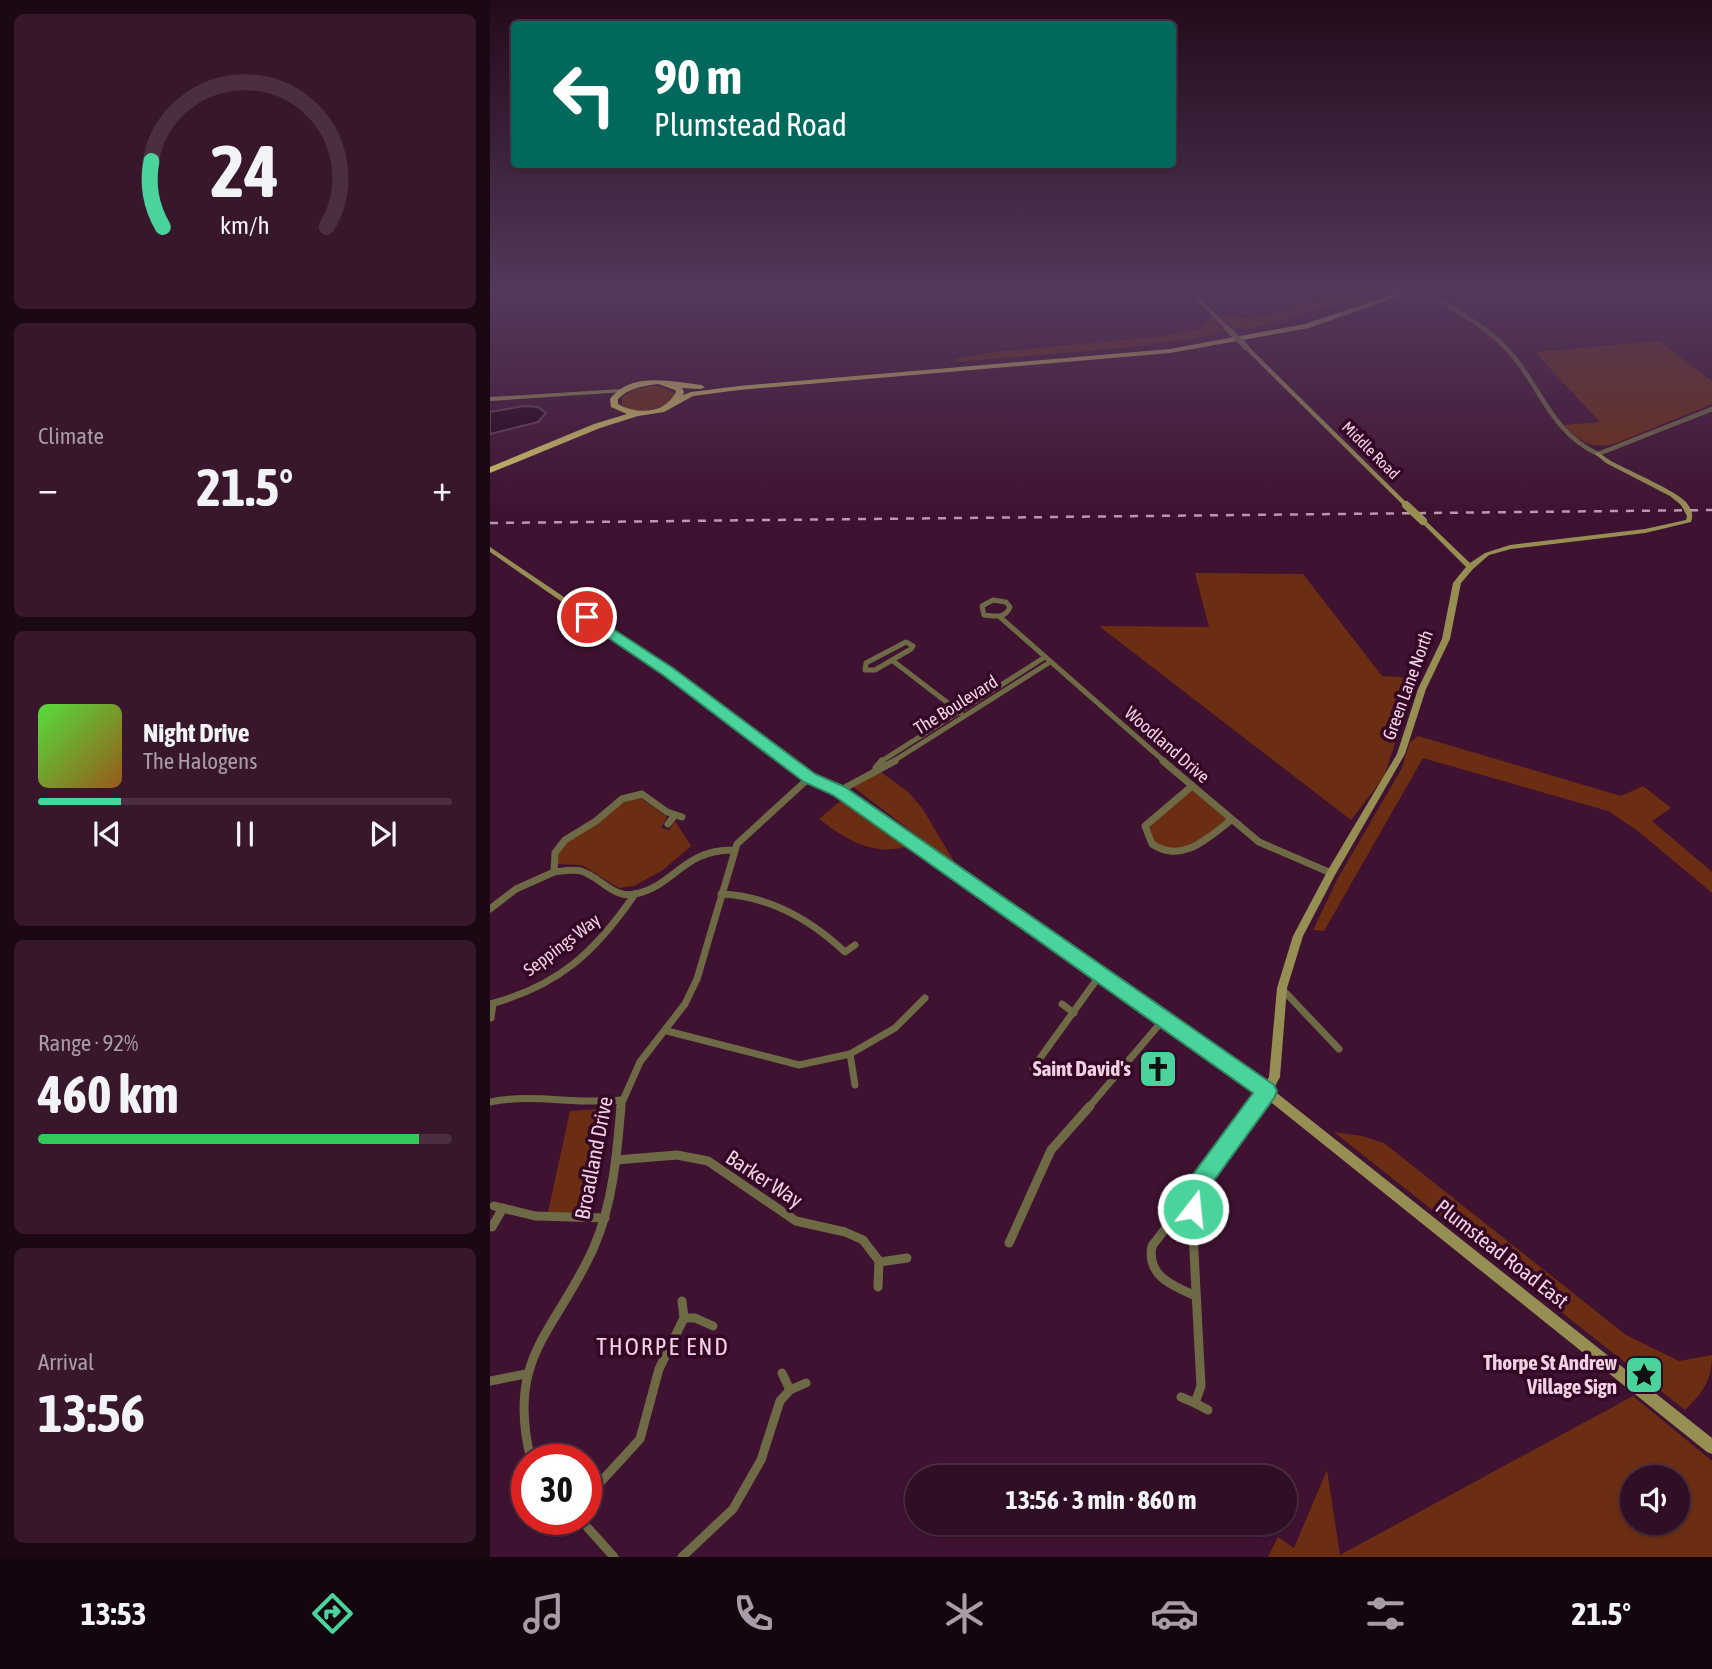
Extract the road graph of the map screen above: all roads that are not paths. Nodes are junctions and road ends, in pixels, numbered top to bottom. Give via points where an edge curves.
1 (940, 367) edge
2 (997, 367) edge
3 (1266, 367) edge
4 (1520, 367) edge
5 (674, 385) junction
6 (622, 391) junction
7 (586, 394) junction
8 (490, 399) edge
9 (677, 401) junction
10 (615, 405) junction
11 (1712, 409) edge
12 (638, 413) junction
13 (1598, 454) junction
14 (490, 463) edge
15 (490, 470) edge
16 (490, 549) edge
17 (1470, 567) junction
18 (1000, 617) junction
19 (1048, 659) junction
20 (893, 661) junction
21 (962, 713) junction
22 (809, 778) junction
23 (1192, 786) junction
24 (839, 791) junction
25 (1231, 820) junction
26 (668, 824) dead end
27 (733, 850) junction
28 (554, 872) junction
29 (1331, 873) junction
30 (635, 894) junction
31 (721, 894) junction
32 (490, 909) edge
33 (855, 945) dead end
34 (1100, 975) junction
35 (1282, 988) junction
36 (925, 998) dead end
37 (492, 1004) edge
38 (1062, 1004) dead end
39 (1074, 1013) junction
40 (491, 1017) edge
41 (1163, 1020) junction
42 (667, 1031) junction
43 (1339, 1049) dead end
44 (850, 1054) junction
45 (1033, 1068) dead end
46 (855, 1085) dead end
47 (1267, 1091) junction
48 (621, 1100) junction
49 (490, 1102) edge
50 (616, 1160) junction
51 (1191, 1195) junction
52 (605, 1217) junction
53 (492, 1227) edge
54 (1009, 1243) dead end
55 (907, 1258) dead end
56 (880, 1262) junction
57 (878, 1287) dead end
58 (1196, 1296) junction
59 (682, 1301) dead end
60 (684, 1318) junction
61 (713, 1326) dead end
62 (782, 1373) dead end
63 (526, 1374) junction
64 (490, 1381) edge
65 (806, 1383) dead end
66 (790, 1390) junction
67 (1181, 1396) dead end
68 (1195, 1403) junction
69 (1208, 1410) dead end
70 (1710, 1441) edge
71 (527, 1444) edge
72 (602, 1481) edge
73 (594, 1535) edge
74 (614, 1557) edge
75 (682, 1557) edge

1 - 5 highway via 713,386
2 - 9 highway via 739,388 691,394
3 - 17 street, Middle Road, bridge
4 - 13 street via 1567,438
5 - 6 highway via 648,383
5 - 9 highway via 680,392
6 - 7 street
6 - 10 highway
7 - 8 street
7 - 10 street
9 - 12 highway
10 - 12 highway
10 - 14 highway via 606,416
11 - 13 street
12 - 15 highway
13 - 17 street via 1679,499 1689,521 1645,531 1510,547 1487,554
16 - 22 street, Plumstead Road East via 668,671
17 - 29 street, Green Lane North via 1457,583 1446,639 1422,689 1401,754
18 - 18 street, Woodland Drive via 984,615 982,606 993,600 1006,603 1009,612
18 - 19 street, Woodland Drive
19 - 21 street, The Boulevard
19 - 23 street, Woodland Drive
20 - 20 street via 869,671 864,666 900,644 911,643 911,649
20 - 21 street
21 - 24 street, The Boulevard via 886,766
22 - 24 street, Plumstead Road East
22 - 27 street, Broadland Drive
23 - 25 street, Woodland Drive
23 - 25 street via 1145,826 1146,838 1153,846 1172,855 1187,852
24 - 34 street, Plumstead Road East
25 - 29 street, Woodland Drive via 1259,842
26 - 28 street via 678,816 642,794 622,797 560,844 554,853
27 - 30 street via 694,855 666,878
27 - 31 street, Broadland Drive
28 - 30 street via 577,870 614,892
28 - 32 street via 516,889
29 - 35 street, Green Lane North via 1298,936
30 - 37 street, Seppings Way via 612,929 592,947 545,983
31 - 33 street via 757,896 824,930 845,952
31 - 42 street, Broadland Drive via 697,979
34 - 39 street
34 - 41 street, Plumstead Road East
35 - 43 street
35 - 47 street, Green Lane North via 1274,1077
36 - 44 street via 907,1009 895,1028
37 - 40 street, Seppings Way
38 - 39 street
39 - 45 street
41 - 47 street, Plumstead Road East
41 - 54 street via 1051,1150
42 - 44 street via 782,1063 799,1065
42 - 48 street, Broadland Drive via 640,1062
44 - 46 street
47 - 51 street
47 - 70 street, Plumstead Road East
48 - 49 street via 594,1103 514,1097
48 - 50 street, Broadland Drive
50 - 52 street, Broadland Drive
50 - 56 street, Barker Way via 698,1157 799,1223 850,1234 871,1246
51 - 58 street
51 - 58 street via 1149,1254 1161,1278
52 - 53 street via 535,1216 498,1207
52 - 63 street, Broadland Drive via 593,1249 539,1342
55 - 56 street
56 - 57 street
58 - 68 street via 1201,1386
59 - 60 street
60 - 61 street
60 - 72 street via 659,1369 640,1439
62 - 66 street
63 - 64 street
63 - 71 street, Broadland Drive via 523,1427
65 - 66 street
66 - 75 street via 774,1415 761,1460 733,1509
67 - 68 street
68 - 69 street
73 - 74 street

